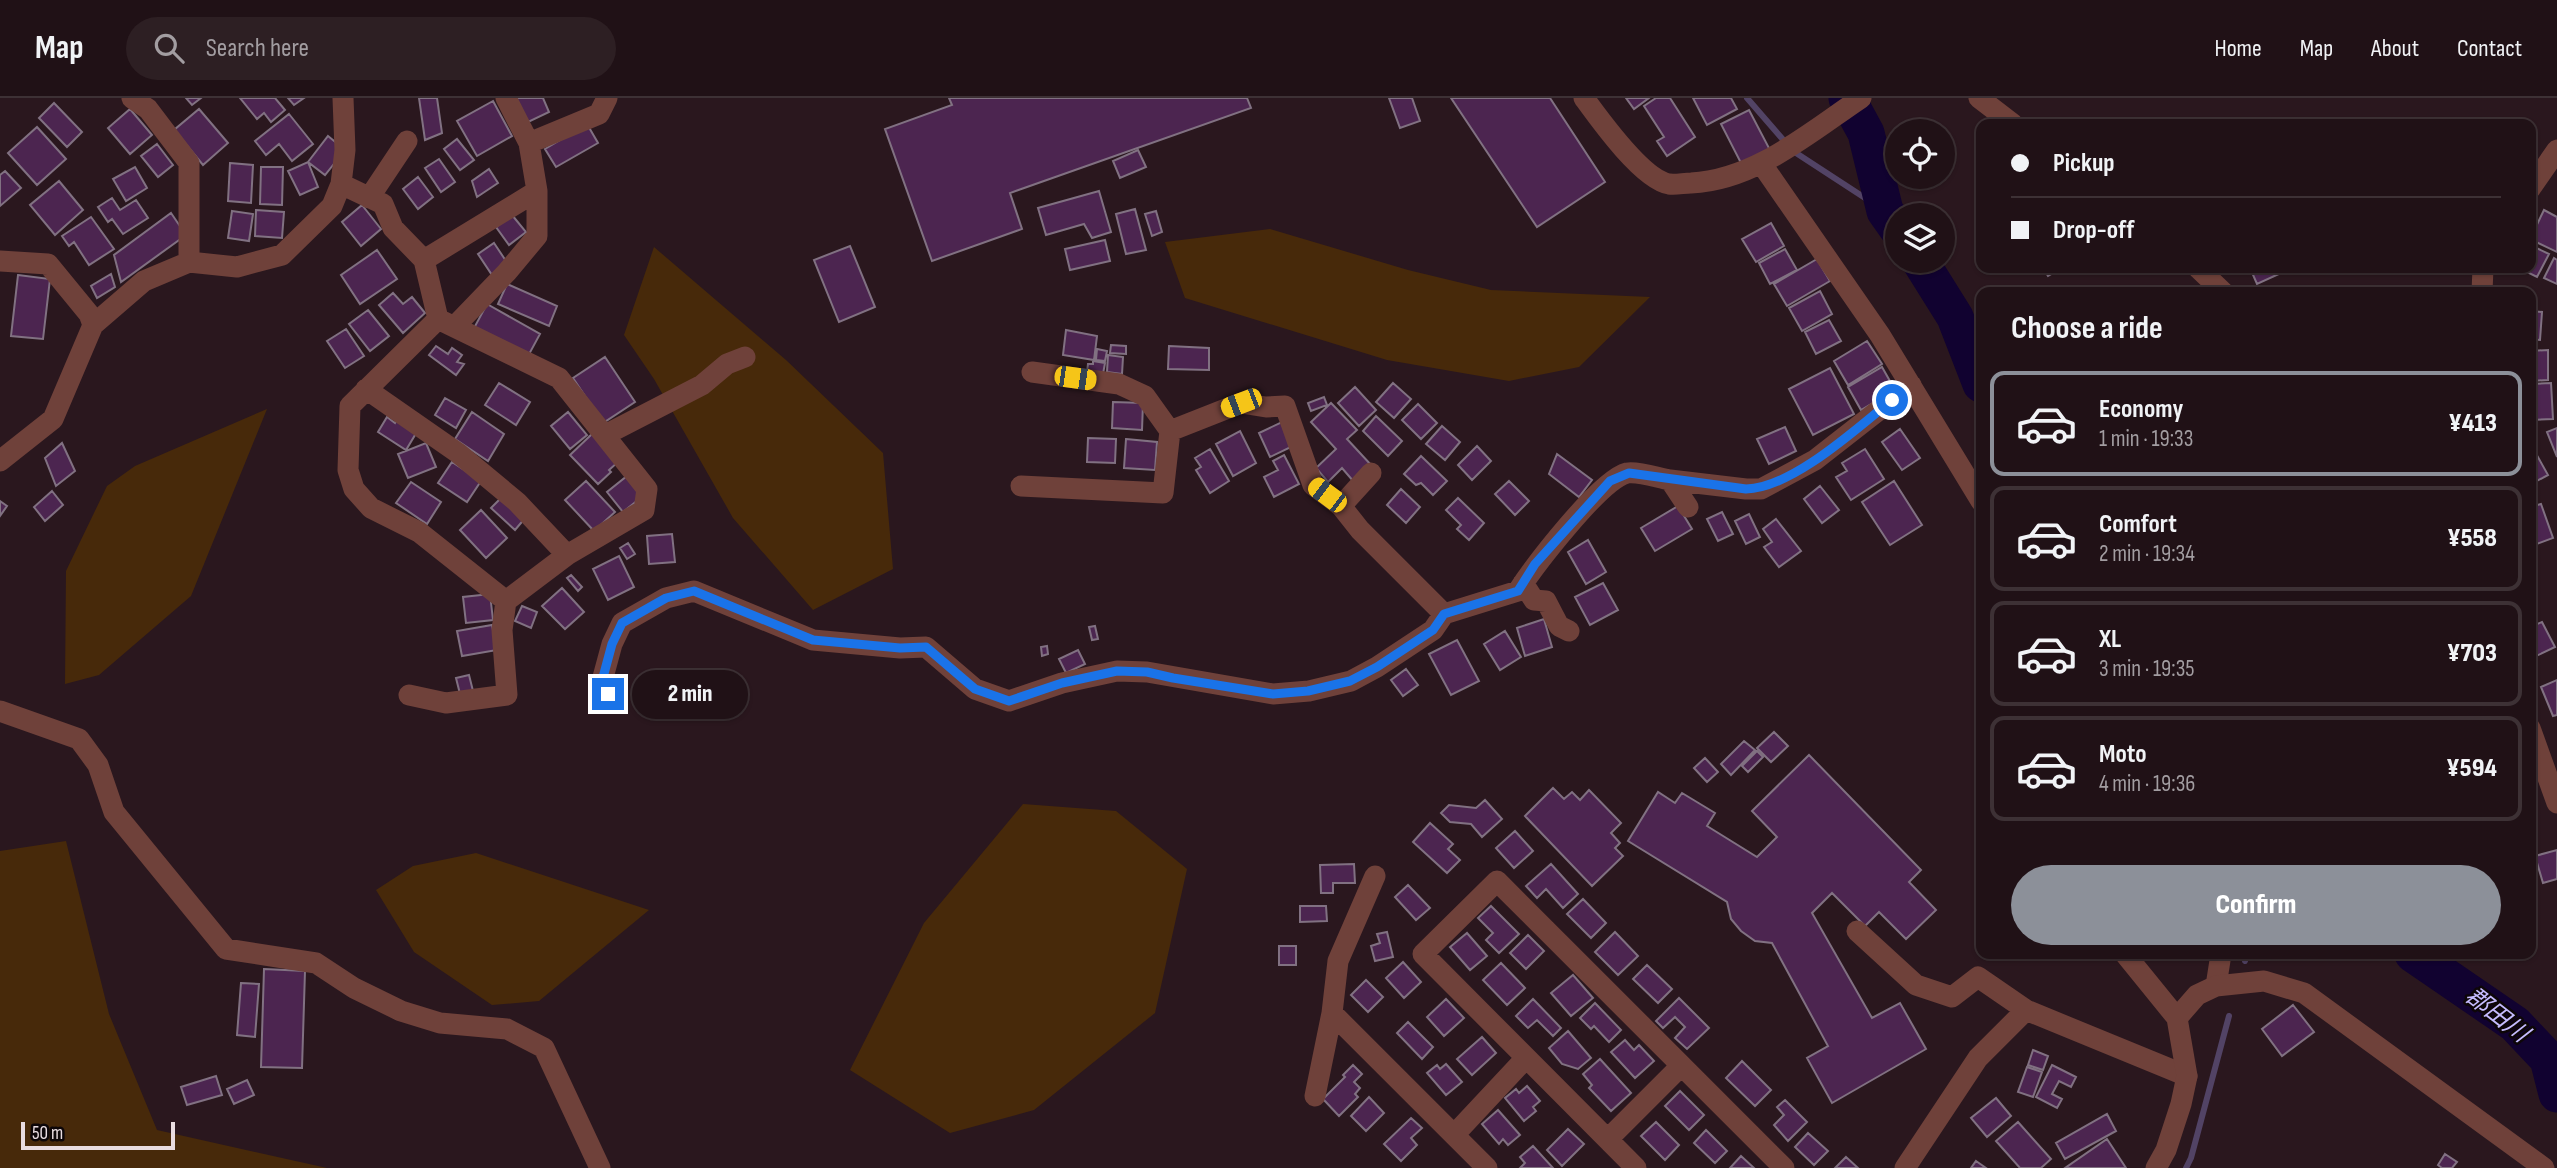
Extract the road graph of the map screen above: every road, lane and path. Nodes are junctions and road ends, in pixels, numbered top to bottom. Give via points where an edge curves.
1 (132, 98) edge
2 (343, 98) edge
3 (506, 98) edge
4 (607, 98) edge
5 (1584, 98) edge
6 (1861, 98) edge
7 (1979, 98) edge
8 (2006, 119) edge
9 (407, 141) dead end
10 (529, 144) junction
11 (2557, 150) edge
12 (1768, 159) junction
13 (2551, 177) edge
14 (341, 184) junction
15 (537, 191) junction
16 (369, 198) junction
17 (424, 260) junction
18 (0, 261) edge
19 (189, 262) junction
20 (2203, 273) edge
21 (2218, 287) edge
22 (447, 323) junction
23 (93, 325) junction
24 (745, 357) dead end
25 (1032, 372) dead end
26 (1911, 385) junction
27 (366, 389) junction
28 (1170, 431) junction
29 (604, 435) junction
30 (0, 461) edge
31 (1371, 473) dead end
32 (1670, 480) junction
33 (1021, 486) dead end
34 (1976, 493) edge
35 (1341, 506) junction
36 (1688, 507) dead end
37 (568, 555) junction
38 (1523, 583) junction
39 (506, 601) junction
40 (1444, 614) junction
41 (1569, 631) dead end
42 (608, 694) dead end
43 (409, 695) dead end
44 (0, 711) edge
45 (2536, 745) edge
46 (2557, 803) edge
47 (1376, 876) dead end
48 (1857, 931) dead end
49 (2129, 959) edge
50 (2220, 959) edge
51 (2216, 986) junction
52 (2026, 1010) junction
53 (1332, 1013) junction
54 (2177, 1018) junction
55 (1526, 1058) junction
56 (1681, 1066) junction
57 (2187, 1076) junction
58 (1315, 1096) dead end
59 (1454, 1135) junction
60 (1608, 1139) junction
61 (600, 1168) edge
62 (1488, 1168) edge
63 (1636, 1168) edge
64 (1784, 1168) edge
65 (1905, 1168) edge
66 (2156, 1168) edge
67 (2544, 1168) edge

1 - 19 street via 148,108 190,163
2 - 14 street
3 - 10 street
4 - 10 street via 599,114
5 - 12 street via 1638,165 1668,184 1727,178
6 - 12 street
7 - 8 street
9 - 16 street
10 - 15 street
11 - 13 street
12 - 26 street
14 - 16 street
14 - 19 street via 332,206 282,255 237,267
15 - 17 street
15 - 22 street via 537,236 508,272
16 - 17 street via 383,204 393,228
17 - 22 street
18 - 23 street via 48,264
19 - 23 street via 144,281
20 - 21 street
22 - 27 street
22 - 29 street via 559,378
23 - 30 street via 53,419
24 - 29 street via 727,363 702,386
25 - 28 street via 1119,384 1145,396
26 - 32 street via 1815,460 1761,489
26 - 34 street
27 - 37 street via 458,453 517,502
27 - 39 street via 350,406 348,470 354,489 371,508 419,532
28 - 33 street via 1163,493
28 - 35 street via 1241,403 1285,406 1313,485
29 - 37 street via 647,489 644,510
31 - 35 street
32 - 36 street
32 - 38 street via 1629,473 1610,481
35 - 40 street
37 - 39 street
38 - 40 street via 1518,591
38 - 41 street via 1534,600 1546,601 1559,626
39 - 43 street via 502,630 507,695 446,703
40 - 42 street via 1433,630 1377,667 1350,681 1308,691 1273,694 1117,671 1009,701 975,689 926,647 813,640 694,591 666,598 622,623 602,681
44 - 61 street via 79,739 98,765 114,812 226,948 316,964 401,1011 440,1023 507,1029 544,1048
45 - 46 street
47 - 53 street via 1338,961
48 - 52 street via 1916,985 1952,997 1978,977
49 - 54 street
50 - 51 street
51 - 54 street via 2197,995
51 - 67 street via 2264,981 2304,993
52 - 57 street
52 - 65 street via 1978,1058
53 - 58 street
53 - 59 street
54 - 57 street
55 - 56 street via 1423,954 1497,881
55 - 59 street
55 - 60 street
56 - 60 street
56 - 64 street
57 - 66 street via 2166,1150
59 - 62 street
60 - 63 street

